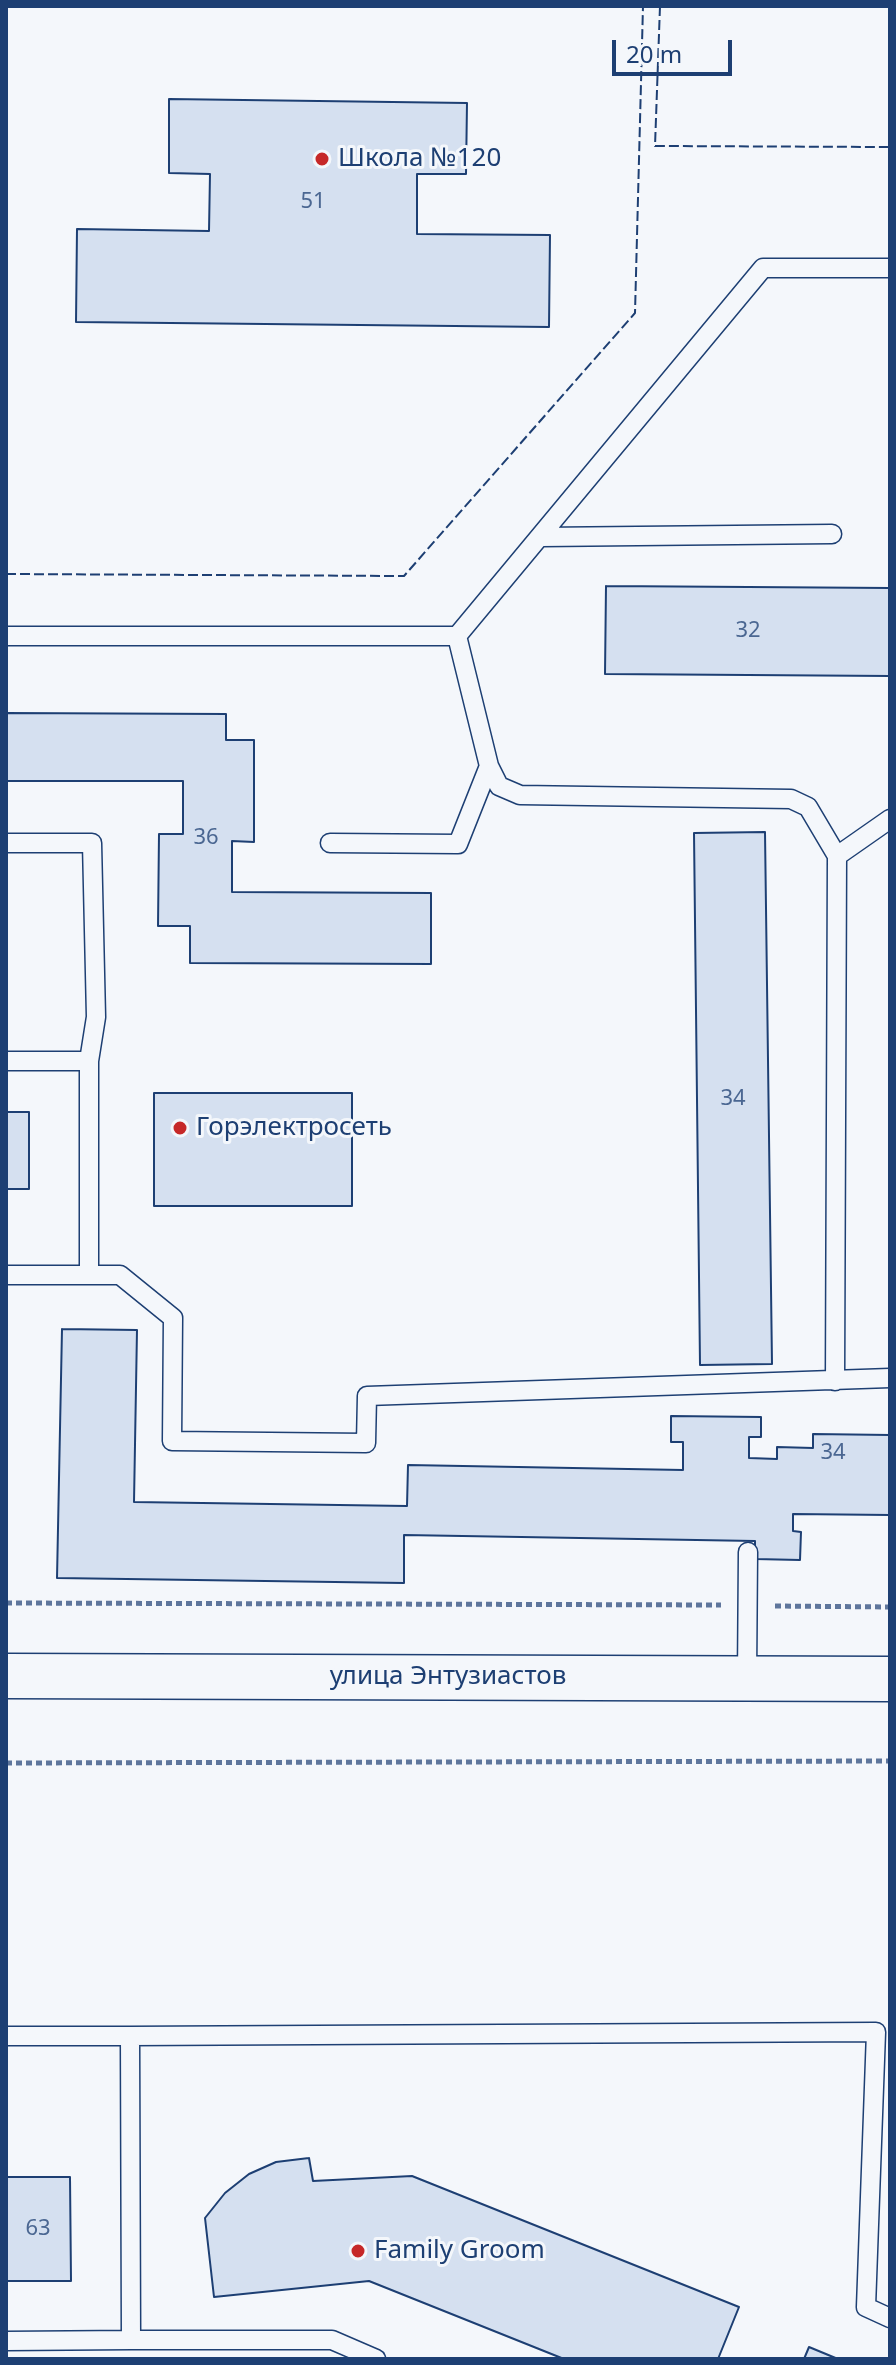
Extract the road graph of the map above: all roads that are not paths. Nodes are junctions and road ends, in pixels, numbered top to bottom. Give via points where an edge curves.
1 (890, 268) edge
2 (832, 534) dead end
3 (541, 537) junction
4 (6, 636) edge
5 (457, 636) junction
6 (489, 766) junction
7 (890, 819) edge
8 (6, 843) edge
9 (330, 843) dead end
10 (837, 856) junction
11 (6, 1061) edge
12 (89, 1061) junction
13 (6, 1275) edge
14 (89, 1275) junction
15 (890, 1378) edge
16 (835, 1381) junction
17 (748, 1552) dead end
18 (6, 1676) edge
19 (747, 1678) junction
20 (890, 1679) edge
21 (6, 2036) edge
22 (130, 2036) junction
23 (890, 2318) edge
24 (131, 2340) junction
25 (6, 2341) edge
26 (376, 2359) edge

1 - 3 lane via 763,268
2 - 3 lane
3 - 5 lane
4 - 5 lane
5 - 6 lane
6 - 9 lane via 458,844
6 - 10 lane via 499,786 520,795 791,799 808,807
7 - 10 lane
8 - 12 lane via 92,843 96,1017
10 - 16 lane
11 - 12 lane
12 - 14 lane
13 - 14 lane
14 - 16 lane via 120,1275 173,1318 172,1441 366,1443 367,1396
15 - 16 lane
17 - 19 lane
18 - 19 street, улица Энтузиастов
19 - 20 street, улица Энтузиастов
21 - 22 lane
22 - 23 lane via 876,2032 866,2307
22 - 24 lane
24 - 25 lane
24 - 26 lane via 332,2340

